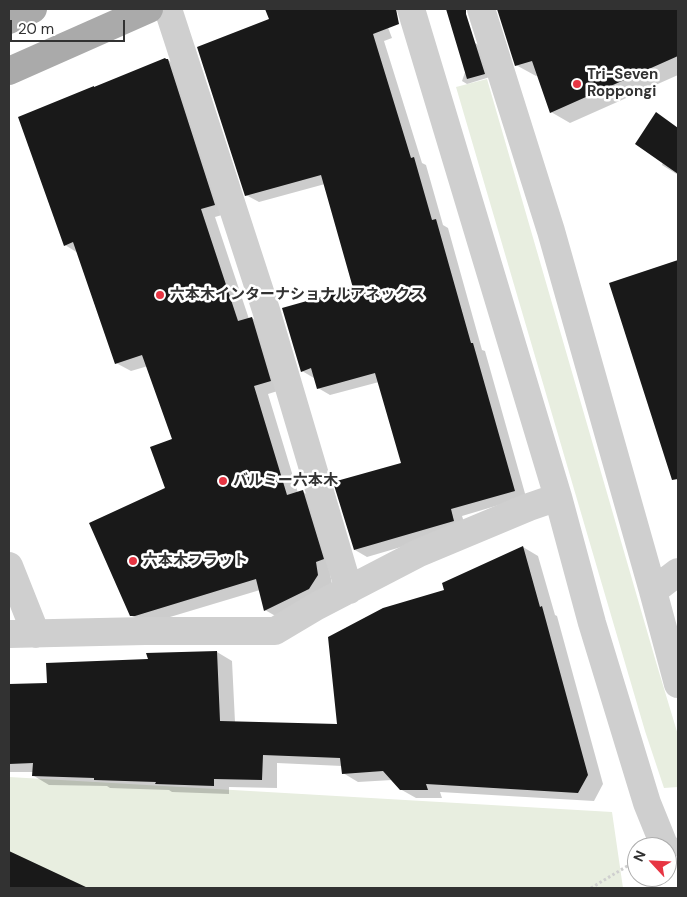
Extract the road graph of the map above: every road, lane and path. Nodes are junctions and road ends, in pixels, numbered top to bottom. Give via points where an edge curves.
1 (33, 9) edge
2 (149, 9) edge
3 (168, 9) edge
4 (411, 9) edge
5 (481, 9) edge
6 (9, 20) edge
7 (9, 71) edge
8 (558, 497) junction
9 (9, 566) edge
10 (678, 572) edge
11 (349, 590) junction
12 (653, 591) junction
13 (9, 634) edge
14 (36, 634) junction
15 (678, 684) edge
16 (661, 837) edge
17 (627, 866) edge
18 (591, 888) edge

1 - 6 main road
2 - 7 main road
3 - 11 street via 266,310
4 - 8 street
5 - 12 street via 551,231
8 - 11 street via 419,553
8 - 16 street via 592,624 647,803
9 - 14 street
10 - 12 street
11 - 14 street via 275,631
12 - 15 street
13 - 14 street
17 - 18 path

